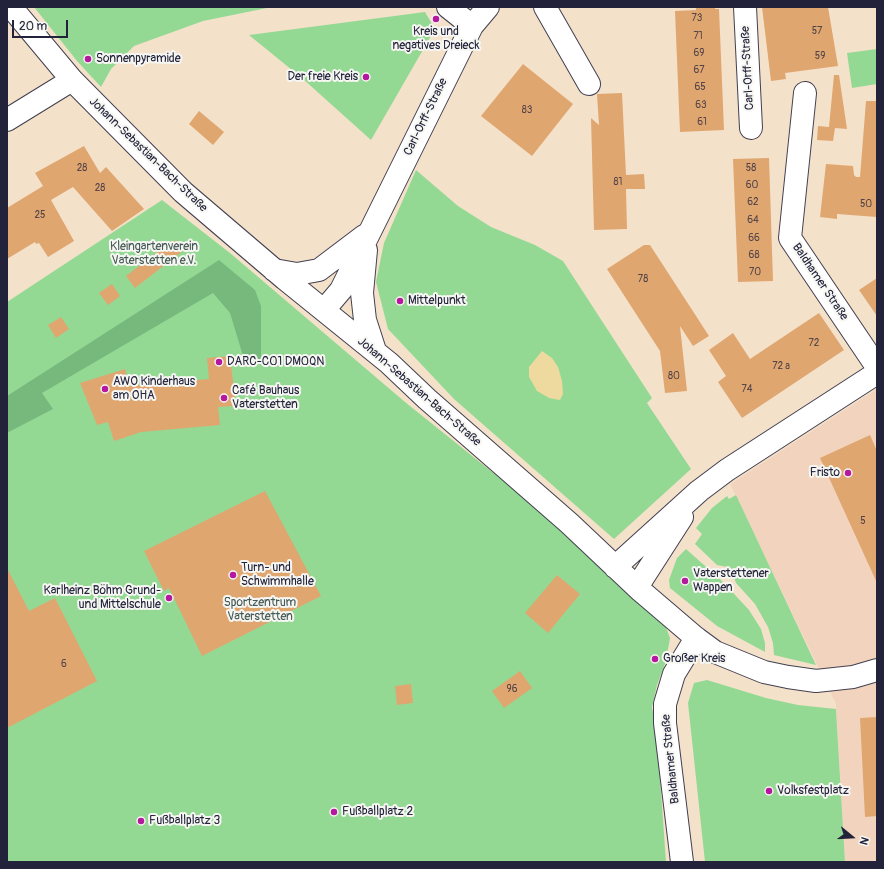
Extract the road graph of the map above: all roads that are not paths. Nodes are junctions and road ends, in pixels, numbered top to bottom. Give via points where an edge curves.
1 (11, 7) edge
2 (448, 7) edge
3 (488, 7) edge
4 (545, 7) edge
5 (745, 7) edge
6 (472, 26) junction
7 (72, 80) junction
8 (589, 84) dead end
9 (805, 94) dead end
10 (7, 120) edge
11 (751, 128) dead end
12 (370, 231) junction
13 (274, 270) junction
14 (324, 310) junction
15 (375, 351) junction
16 (877, 367) edge
17 (877, 373) edge
18 (699, 491) junction
19 (615, 567) junction
20 (637, 587) junction
21 (696, 638) junction
22 (877, 670) edge
23 (682, 862) edge

1 - 7 street, Johann-Sebastian-Bach-Straße
2 - 6 street
3 - 6 street, Carl-Orff-Straße
4 - 8 street
5 - 11 street, Carl-Orff-Straße
6 - 12 street, Carl-Orff-Straße
7 - 10 street
7 - 13 street, Johann-Sebastian-Bach-Straße via 183,192
9 - 16 street, Baldhamer Straße via 790,238
12 - 13 street, Carl-Orff-Straße via 319,270 297,274
12 - 14 street, Carl-Orff-Straße via 341,290
12 - 15 street, Carl-Orff-Straße via 362,293 365,320
13 - 14 street, Johann-Sebastian-Bach-Straße
14 - 15 street, Johann-Sebastian-Bach-Straße
15 - 19 street, Johann-Sebastian-Bach-Straße via 569,522
17 - 18 street via 727,470
18 - 19 street
18 - 20 street
19 - 20 street, Johann-Sebastian-Bach-Straße
20 - 21 street, Johann-Sebastian-Bach-Straße
21 - 22 street, Johann-Sebastian-Bach-Straße via 715,652 764,672 788,677 816,681 853,677
21 - 23 street, Baldhamer Straße via 674,674 665,704

